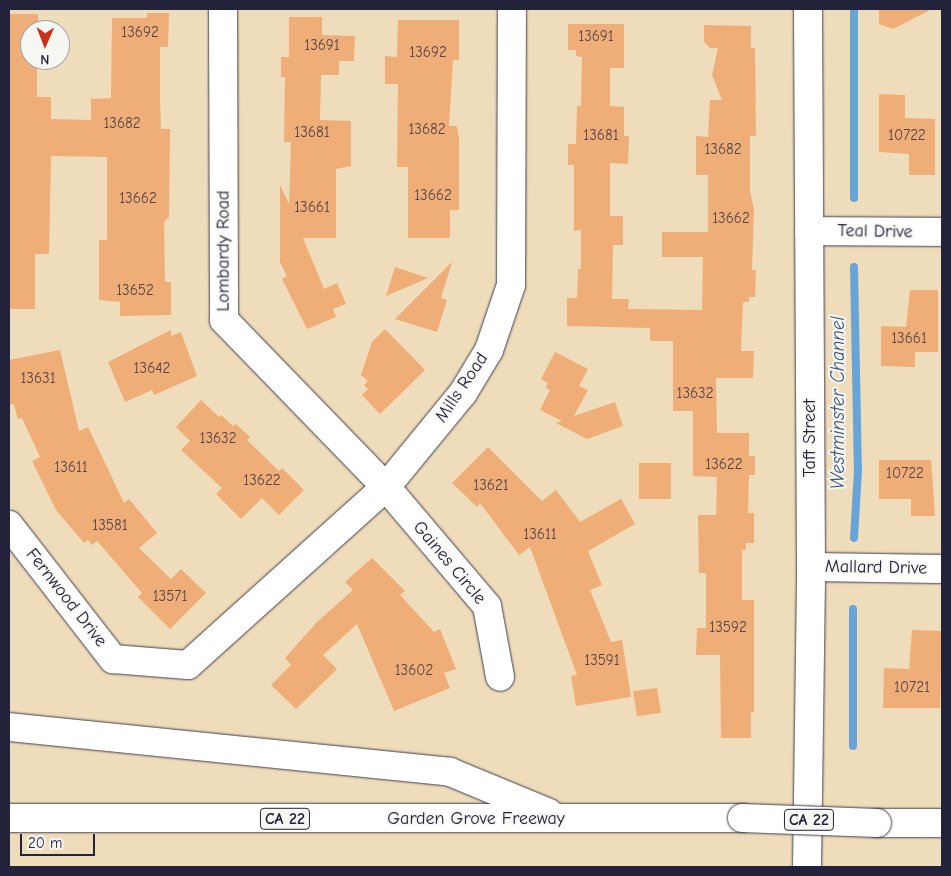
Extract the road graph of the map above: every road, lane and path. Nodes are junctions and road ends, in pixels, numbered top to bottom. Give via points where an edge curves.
1 (223, 9) edge
2 (512, 9) edge
3 (808, 9) edge
4 (808, 231) junction
5 (942, 232) edge
6 (386, 487) junction
7 (9, 525) edge
8 (811, 567) junction
9 (942, 569) edge
10 (188, 665) joint
11 (500, 677) dead end
12 (9, 727) edge
13 (9, 818) edge
14 (562, 819) junction
15 (942, 823) edge
16 (807, 867) edge

1 - 6 main road, Lombardy Road via 224,320
2 - 6 main road, Mills Road via 511,285 489,350 464,393
3 - 4 main road, Taft Street
4 - 5 main road, Teal Drive
4 - 8 main road, Taft Street
6 - 10 main road, Mills Road
6 - 11 main road, Gaines Circle via 487,606
7 - 10 main road, Fernwood Drive via 113,659
8 - 9 main road, Mallard Drive
8 - 16 main road, Taft Street
12 - 14 main road via 450,772
13 - 14 main road, Garden Grove Freeway / CA 22
14 - 15 main road, Garden Grove Freeway / CA 22, bridge via 742,818

